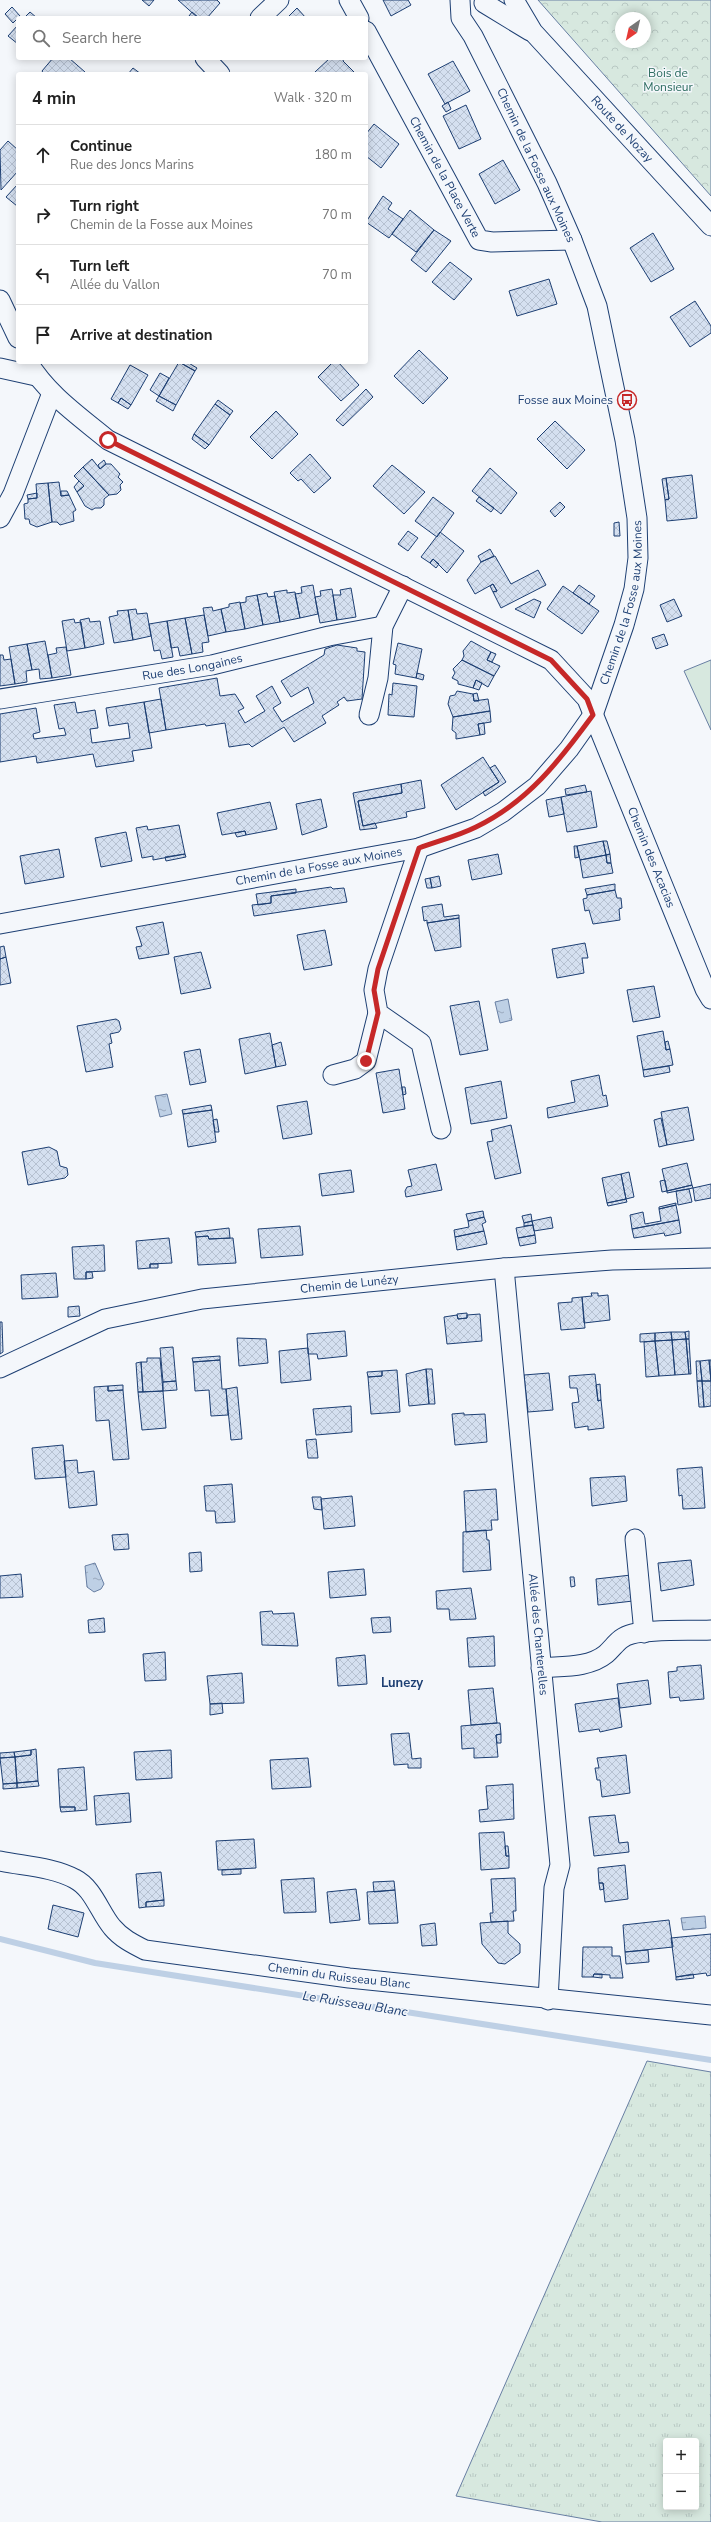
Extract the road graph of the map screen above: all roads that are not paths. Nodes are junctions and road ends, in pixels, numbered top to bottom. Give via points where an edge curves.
1 (279, 0) edge
2 (349, 0) edge
3 (514, 0) edge
4 (476, 1) edge
5 (262, 16) edge
6 (358, 16) edge
7 (533, 32) junction
8 (368, 35) edge
9 (711, 226) edge
10 (572, 240) junction
11 (0, 300) edge
12 (16, 334) edge
13 (0, 368) edge
14 (32, 369) edge
15 (52, 393) junction
16 (0, 518) edge
17 (403, 586) junction
18 (383, 626) junction
19 (0, 699) edge
20 (369, 715) dead end
21 (593, 715) junction
22 (419, 848) junction
23 (0, 924) edge
24 (711, 998) edge
25 (378, 1013) junction
26 (333, 1075) dead end
27 (441, 1129) dead end
28 (711, 1258) edge
29 (504, 1268) junction
30 (0, 1368) edge
31 (635, 1539) dead end
32 (711, 1630) edge
33 (644, 1633) junction
34 (541, 1668) junction
35 (0, 1861) edge
36 (548, 2000) junction
37 (711, 2015) edge

1 - 5 street
2 - 6 street
3 - 7 street, Route de Nozay
4 - 7 street, Route de Nozay
4 - 10 street, Chemin de la Fosse aux Moines via 473,36 547,183
7 - 9 street, Route de Nozay
8 - 10 street, Chemin de la Place Verte via 478,240
10 - 21 street, Chemin de la Fosse aux Moines via 597,306 610,362 637,524 638,558 634,589
11 - 12 street
13 - 14 street
14 - 15 street, Chemin des Acacias
15 - 16 street via 13,494
15 - 17 street, Chemin des Acacias via 108,440
17 - 18 street
17 - 21 street, Chemin des Acacias via 551,660 587,699
18 - 19 street, Rue des Longaines via 328,636 212,664
18 - 20 street via 378,678
21 - 22 street, Chemin de la Fosse aux Moines via 556,765 532,790 476,828
21 - 24 street, Chemin des Acacias via 705,989
22 - 23 street, Chemin de la Fosse aux Moines
22 - 25 street via 378,969 374,990
25 - 26 street via 366,1061 355,1069
25 - 27 street via 421,1043
28 - 29 street, Chemin de Lunézy via 612,1260
29 - 30 street, Chemin de Lunézy via 255,1293 150,1310 105,1319
29 - 34 street, Allée des Chanterelles
31 - 33 street
32 - 33 street
33 - 34 street via 631,1634 617,1640 606,1654 593,1661 571,1666
34 - 36 street, Allée des Chanterelles via 560,1865 554,1888
35 - 36 street, Chemin du Ruisseau Blanc via 60,1873 76,1879 89,1893 112,1928 127,1941 145,1950 349,1978
36 - 37 street, Chemin du Ruisseau Blanc

